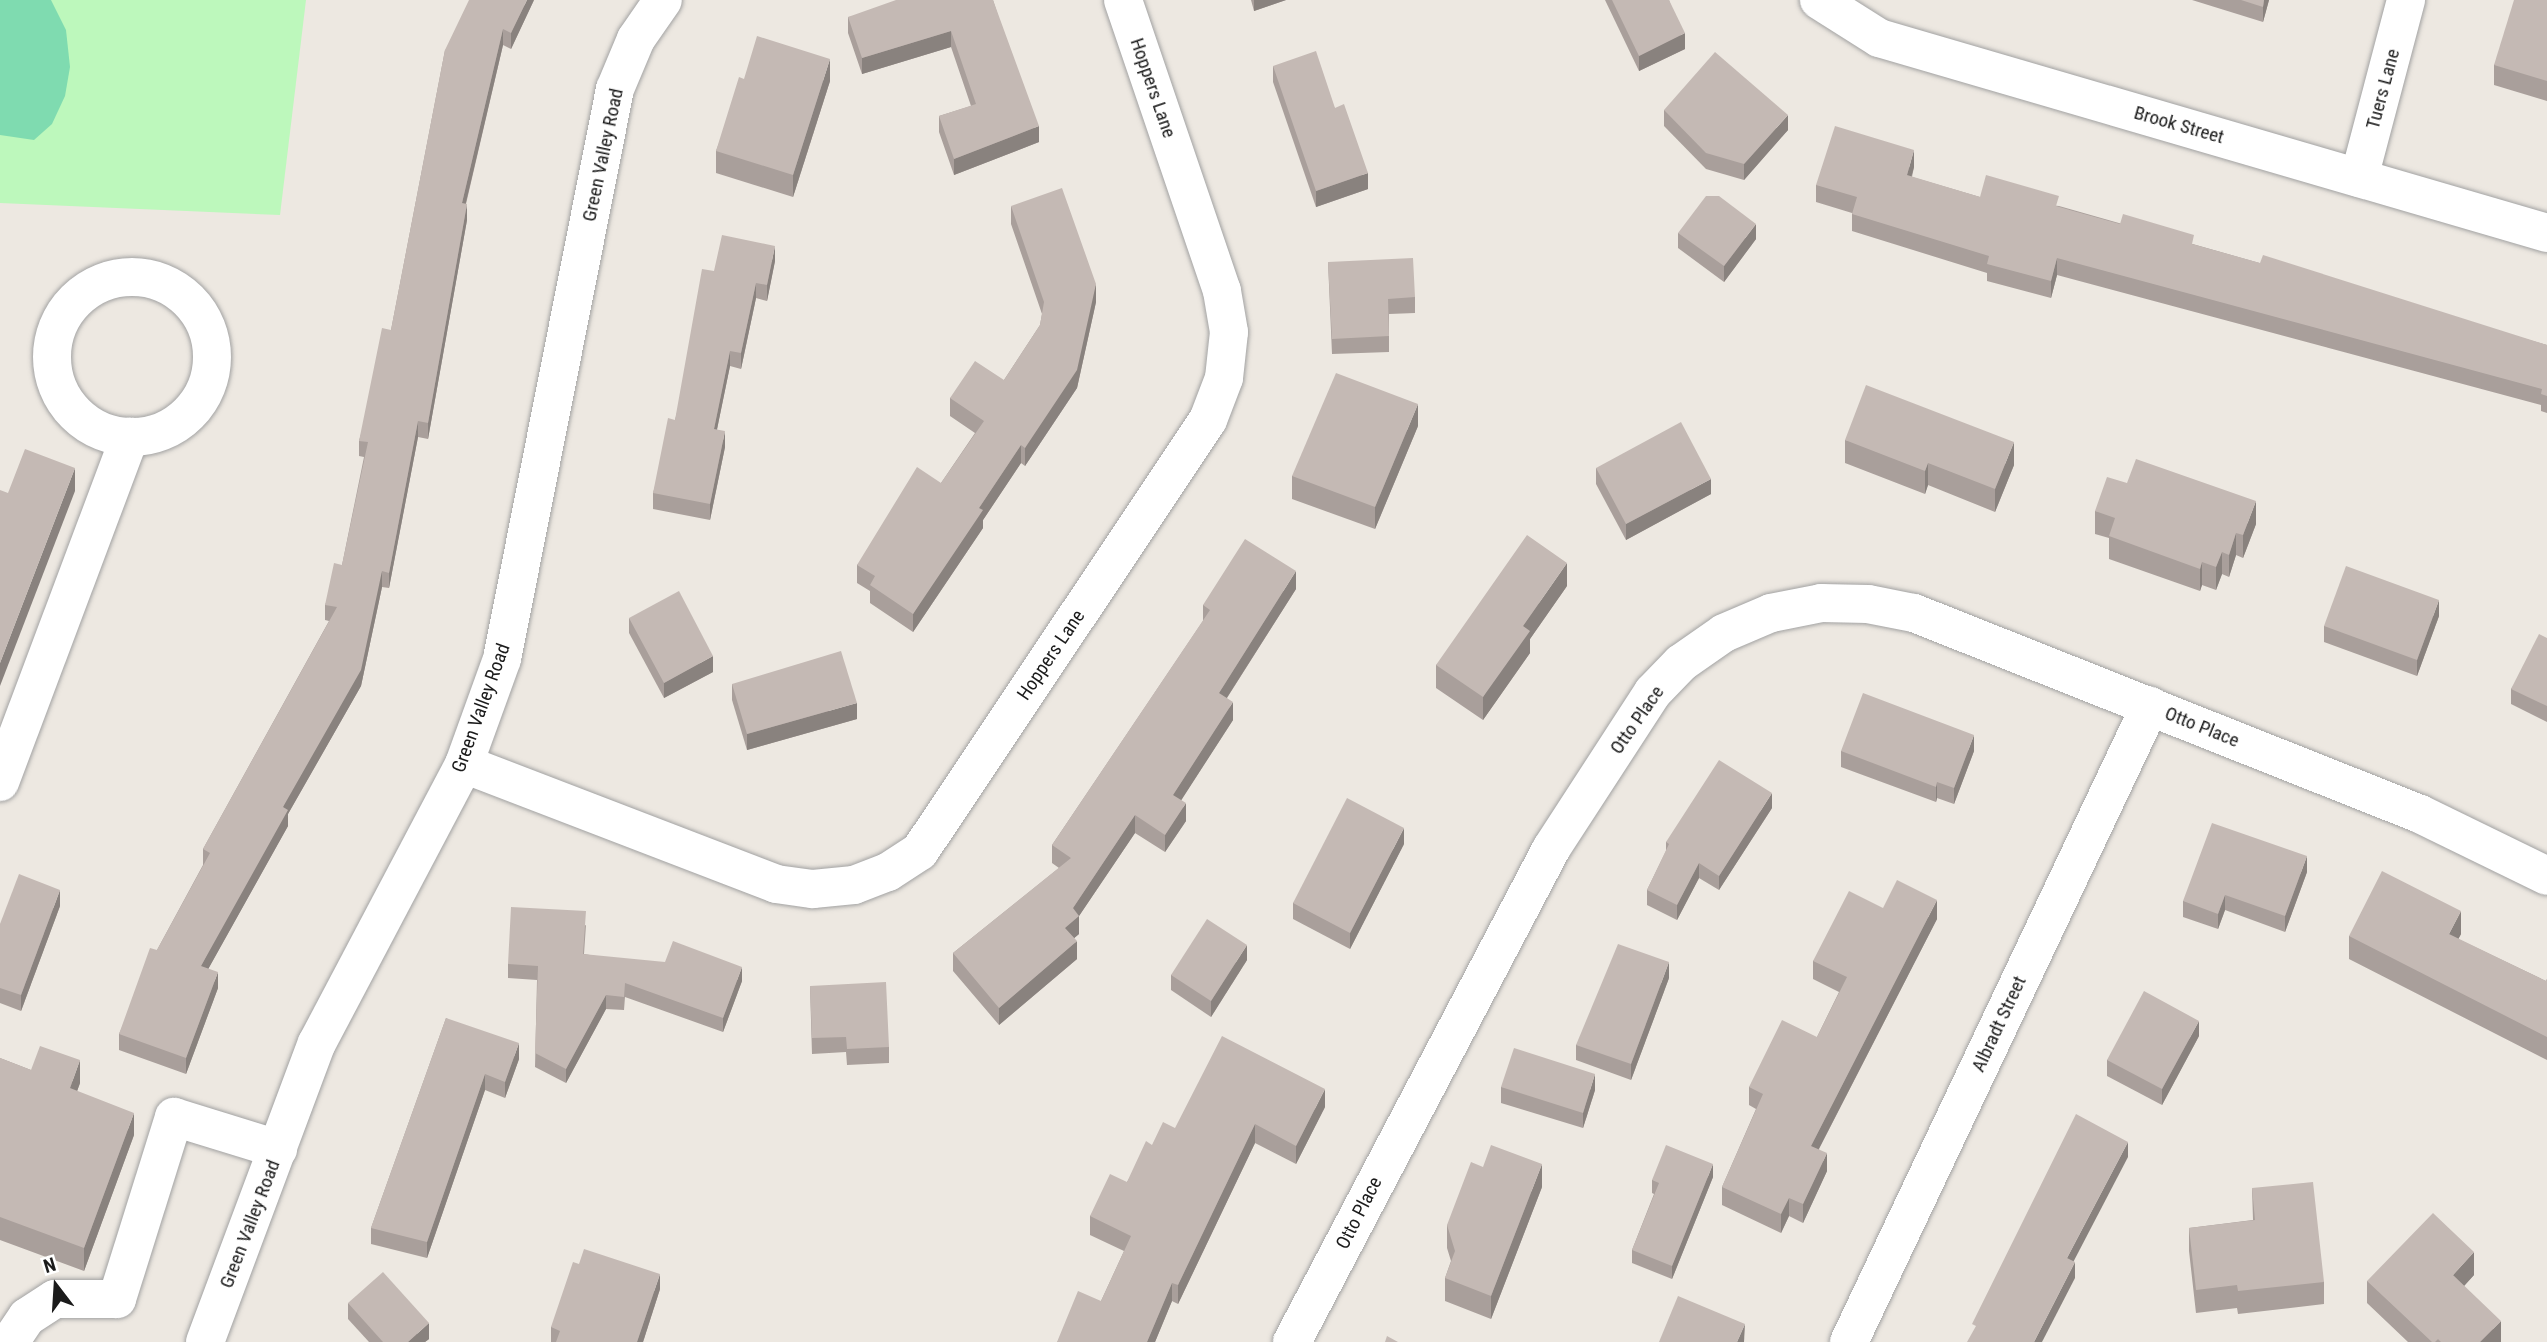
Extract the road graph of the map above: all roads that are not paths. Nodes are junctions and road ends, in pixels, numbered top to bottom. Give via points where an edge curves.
1 (663, 0) edge
2 (1123, 0) edge
3 (1819, 0) edge
4 (2406, 0) edge
5 (2359, 178) junction
6 (2547, 233) edge
7 (131, 437) junction
8 (2150, 706) junction
9 (464, 764) junction
10 (0, 782) edge
11 (2547, 876) edge
12 (278, 1149) junction
13 (10, 1342) edge
14 (205, 1342) edge
15 (1292, 1342) edge
16 (1849, 1342) edge

1 - 9 street, Green Valley Road via 636,39 615,89 502,659
2 - 9 street, Hoppers Lane via 1222,291 1228,332 1224,378 1208,421 920,850 888,872 854,885 813,889 776,884
3 - 5 street, Brook Street via 1879,38
4 - 5 street, Tuers Lane
5 - 6 street, Brook Street
7 - 7 street via 167,429 189,414 205,391 212,365 211,338 200,313 181,293 157,281 131,277 103,282 80,296 63,316 53,342 53,369 61,395 78,417 111,434
7 - 10 street
8 - 11 street, Otto Place via 2420,814
8 - 15 street, Otto Place via 1914,613 1868,604 1821,603 1770,613 1724,633 1681,663 1653,692 1551,849
8 - 16 street, Albradt Street
9 - 12 street, Green Valley Road via 317,1044
12 - 13 street via 174,1117 117,1298 55,1299 27,1317
12 - 14 street, Green Valley Road

